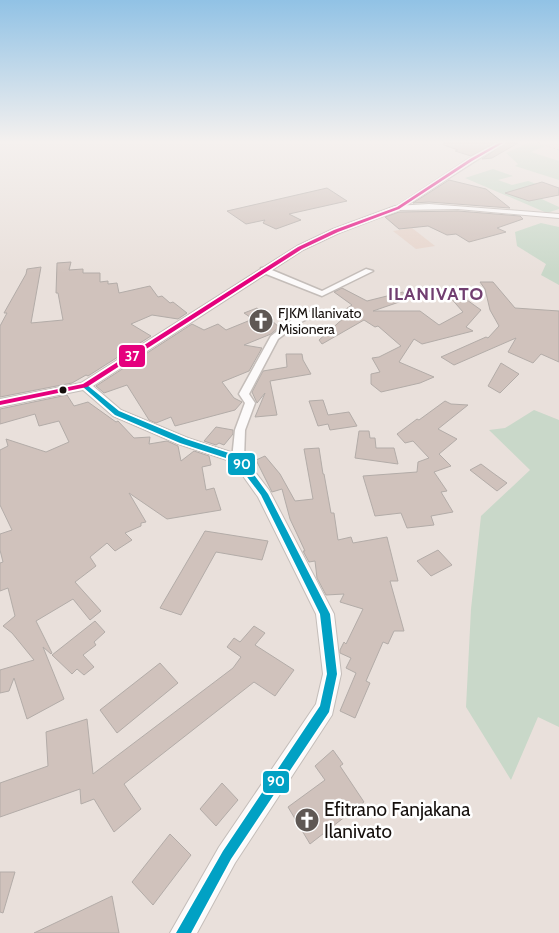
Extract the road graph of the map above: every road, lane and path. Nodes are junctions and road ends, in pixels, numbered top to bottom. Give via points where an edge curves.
1 (431, 187) edge
2 (398, 208) junction
3 (559, 216) edge
4 (264, 270) junction
5 (369, 271) dead end
6 (320, 311) dead end
7 (85, 386) junction
8 (0, 403) edge
9 (238, 459) junction
10 (183, 933) edge

1 - 2 street
2 - 3 street via 458,207
2 - 4 street via 336,230
4 - 5 street via 322,294
4 - 7 street
6 - 9 street via 296,321 274,338 254,373 244,394 250,403 242,417
7 - 8 street
7 - 9 street via 117,413 182,441
9 - 10 street via 264,494 325,614 332,674 324,708 227,855

